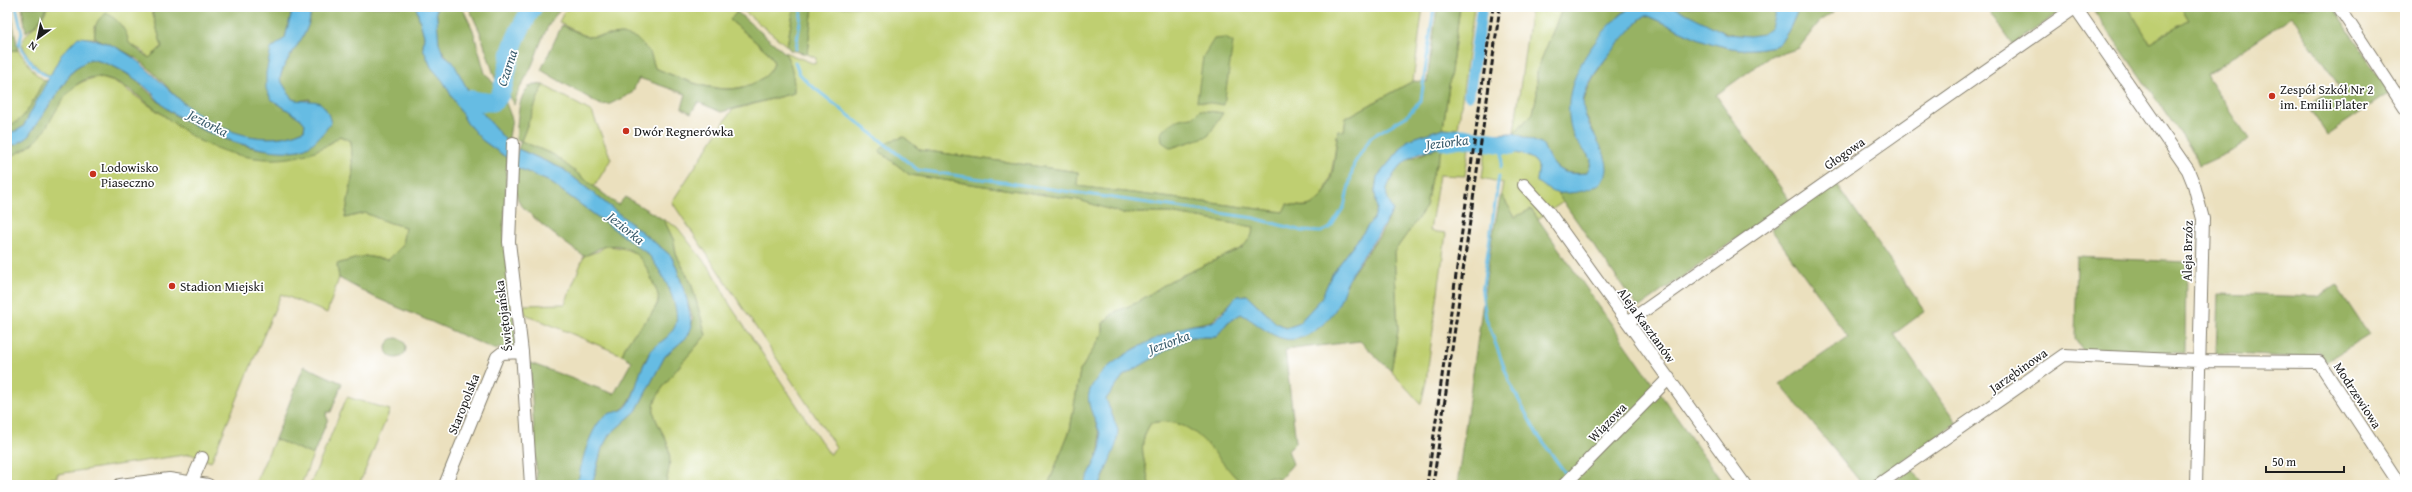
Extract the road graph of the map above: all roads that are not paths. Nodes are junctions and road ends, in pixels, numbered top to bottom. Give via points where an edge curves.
1 (2075, 7) edge
2 (2339, 7) edge
3 (2405, 108) edge
4 (513, 143) dead end
5 (1524, 185) dead end
6 (1628, 322) junction
7 (522, 352) junction
8 (2198, 361) junction
9 (1669, 378) junction
10 (202, 458) dead end
11 (187, 482) edge
12 (120, 485) edge
13 (208, 485) edge
14 (444, 485) edge
15 (531, 485) edge
16 (1564, 485) edge
17 (1744, 485) edge
18 (1878, 485) edge
19 (2196, 485) edge
20 (2400, 485) edge

1 - 6 street, Głogowa
1 - 8 street, Aleja Brzóz via 2188,170 2194,185 2203,219
2 - 3 street
4 - 7 street, Świętojańska via 509,242
5 - 6 street, Aleja Kasztanów via 1547,210
6 - 9 street, Aleja Kasztanów
7 - 14 street, Staropolska via 502,353 497,357
7 - 15 street, Świętojańska
8 - 18 street, Jarzębinowa via 2064,355
8 - 19 street, Aleja Brzóz
8 - 20 street, Modrzewiowa via 2319,362
9 - 16 street, Wiązowa
9 - 17 street, Aleja Kasztanów
10 - 11 street
11 - 12 street via 163,479
11 - 13 street

